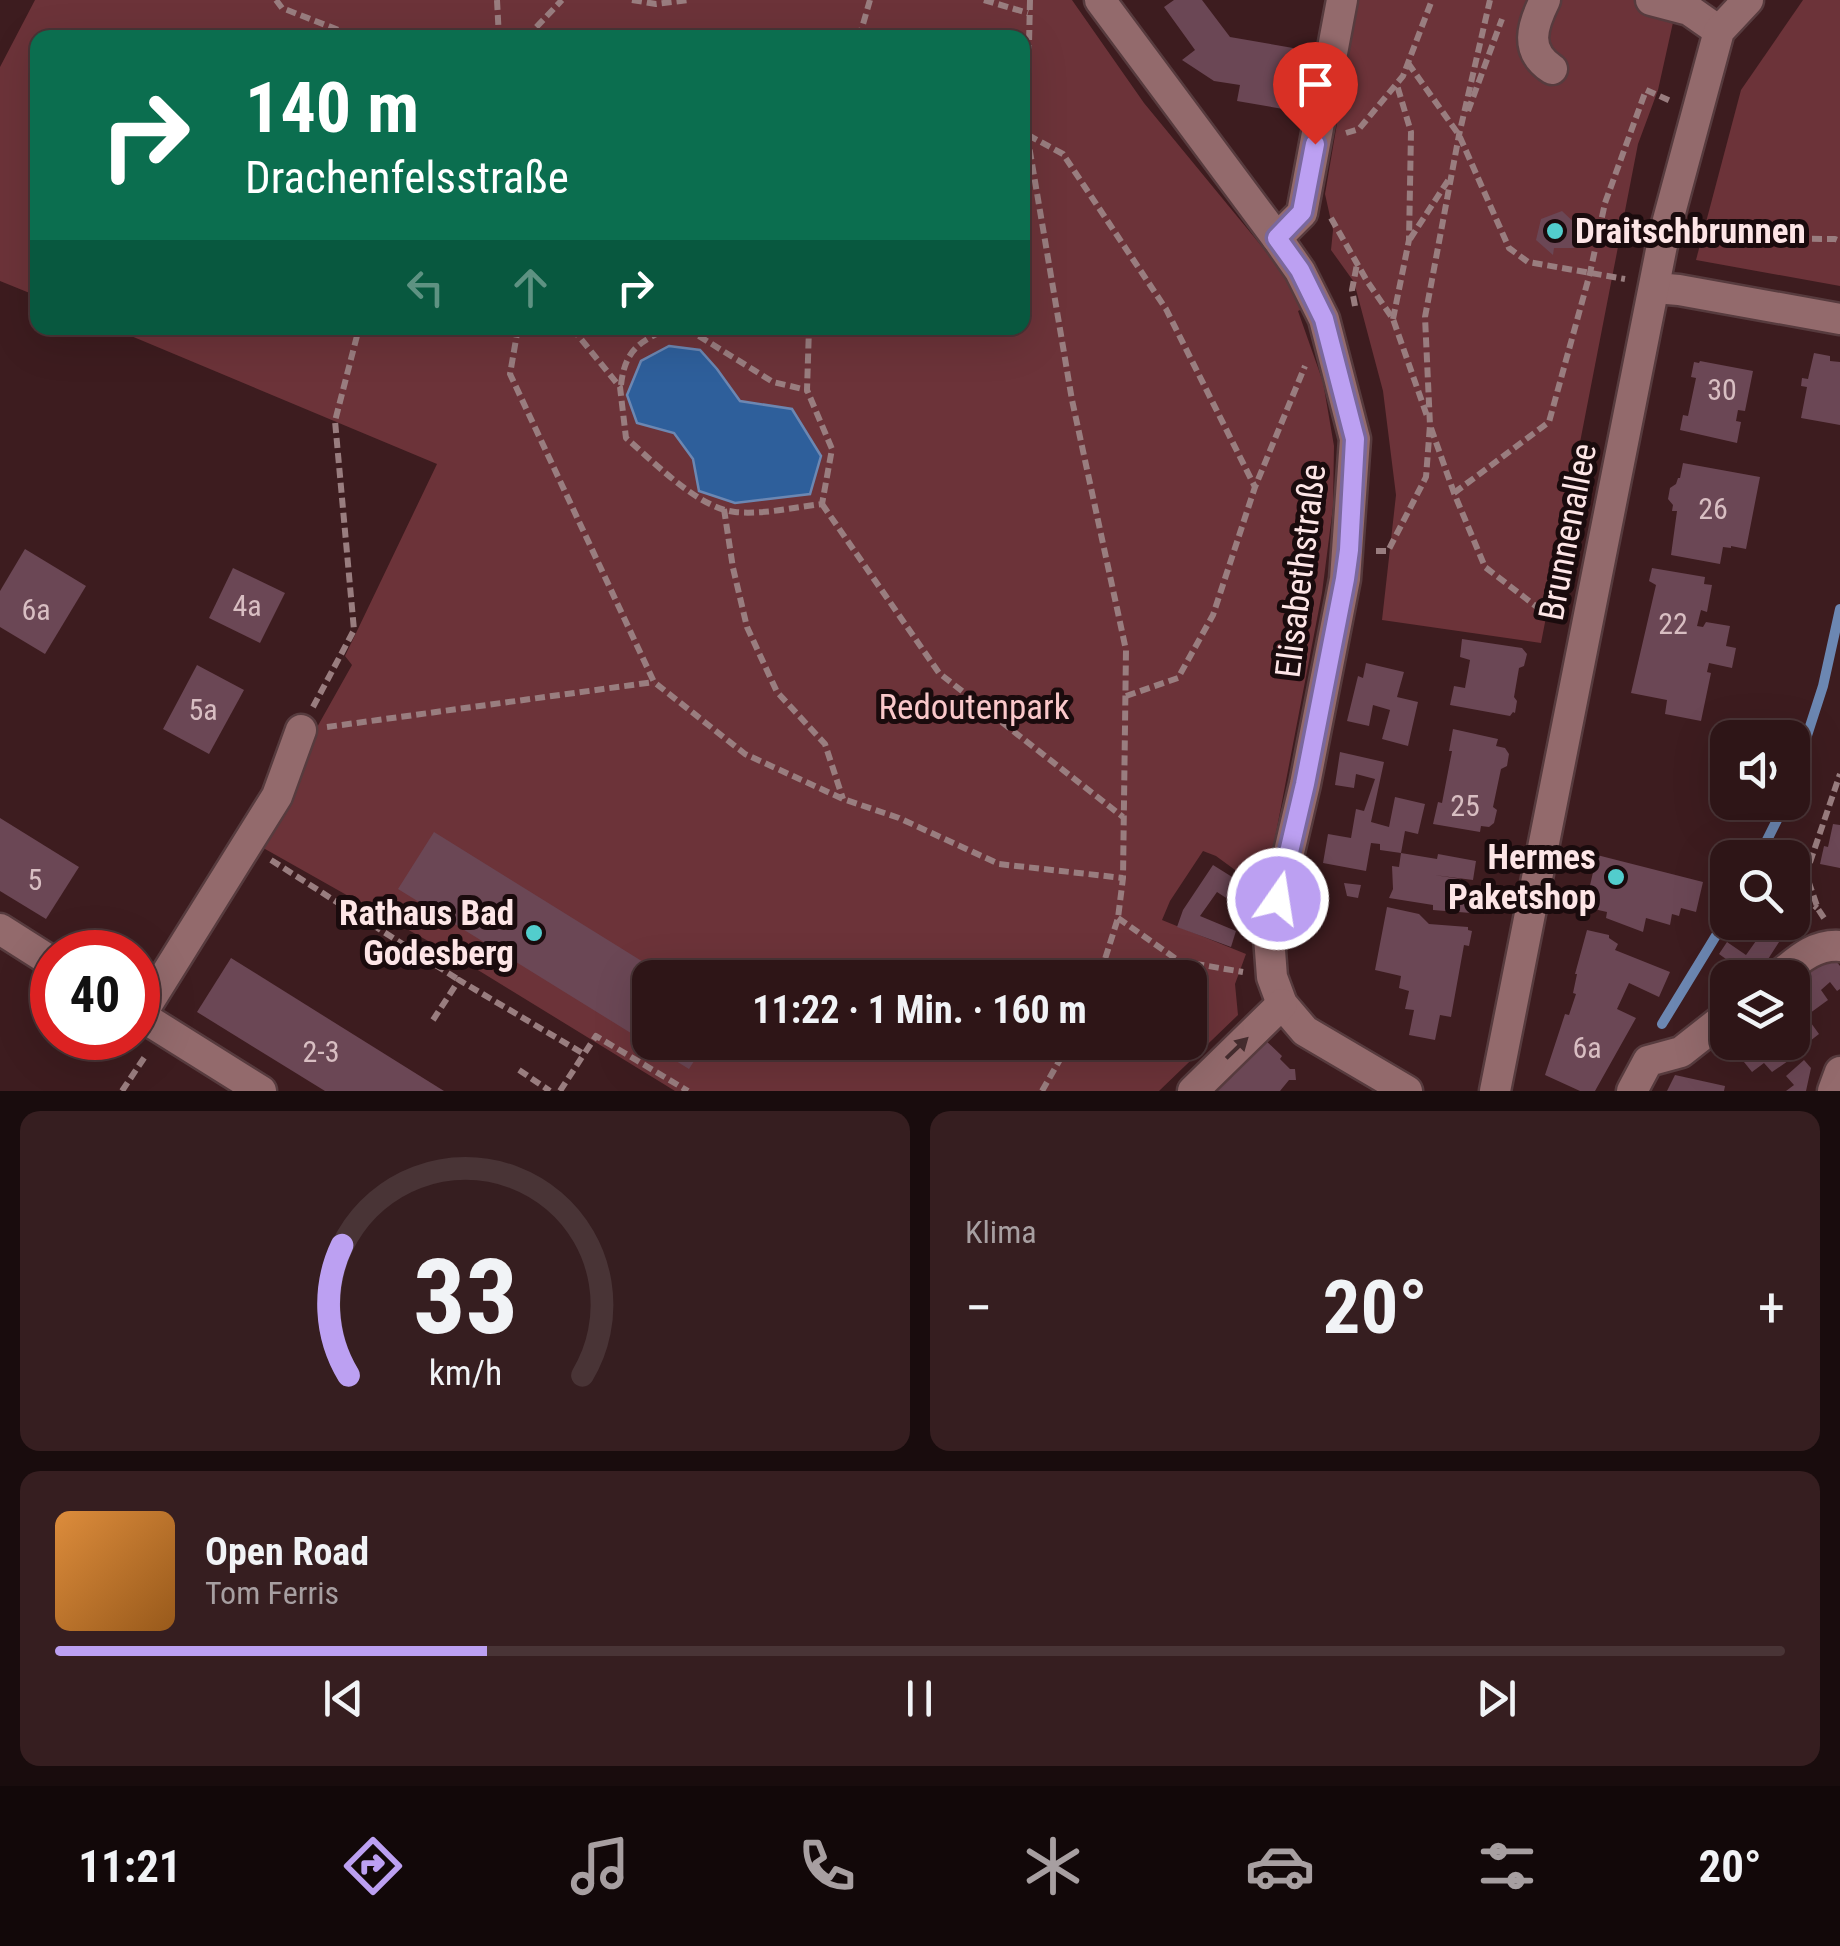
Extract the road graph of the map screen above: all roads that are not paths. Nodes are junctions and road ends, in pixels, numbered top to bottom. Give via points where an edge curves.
1 (1100, 0) edge
2 (1342, 0) edge
3 (1545, 0) edge
4 (1651, 0) edge
5 (1748, 0) edge
6 (1720, 31) junction
7 (1552, 69) dead end
8 (1277, 238) junction
9 (1655, 288) junction
10 (1840, 320) edge
11 (301, 730) road end
12 (0, 929) edge
13 (1834, 936) edge
14 (30, 948) edge
15 (1798, 960) edge
16 (1277, 991) junction
17 (160, 997) edge
18 (160, 1028) edge
19 (1710, 1029) edge
20 (1840, 1072) edge
21 (261, 1091) edge
22 (1193, 1091) edge
23 (1407, 1091) edge
24 (1495, 1091) edge
25 (1632, 1091) edge
26 (1834, 1091) edge

1 - 8 street, Elisabethstraße
2 - 8 street via 1302,212
3 - 7 street via 1534,50
4 - 6 street via 1689,10
5 - 6 street, Brunnenallee
6 - 9 street, Brunnenallee
8 - 16 street, Elisabethstraße via 1324,319 1355,439 1349,550 1270,937
9 - 10 street
9 - 24 street, Brunnenallee
11 - 17 street via 277,796
12 - 14 street
13 - 15 street
22 -> 16 street
16 - 23 street via 1305,1031
18 - 21 street
19 - 25 street via 1680,1052 1648,1061
20 - 26 street

